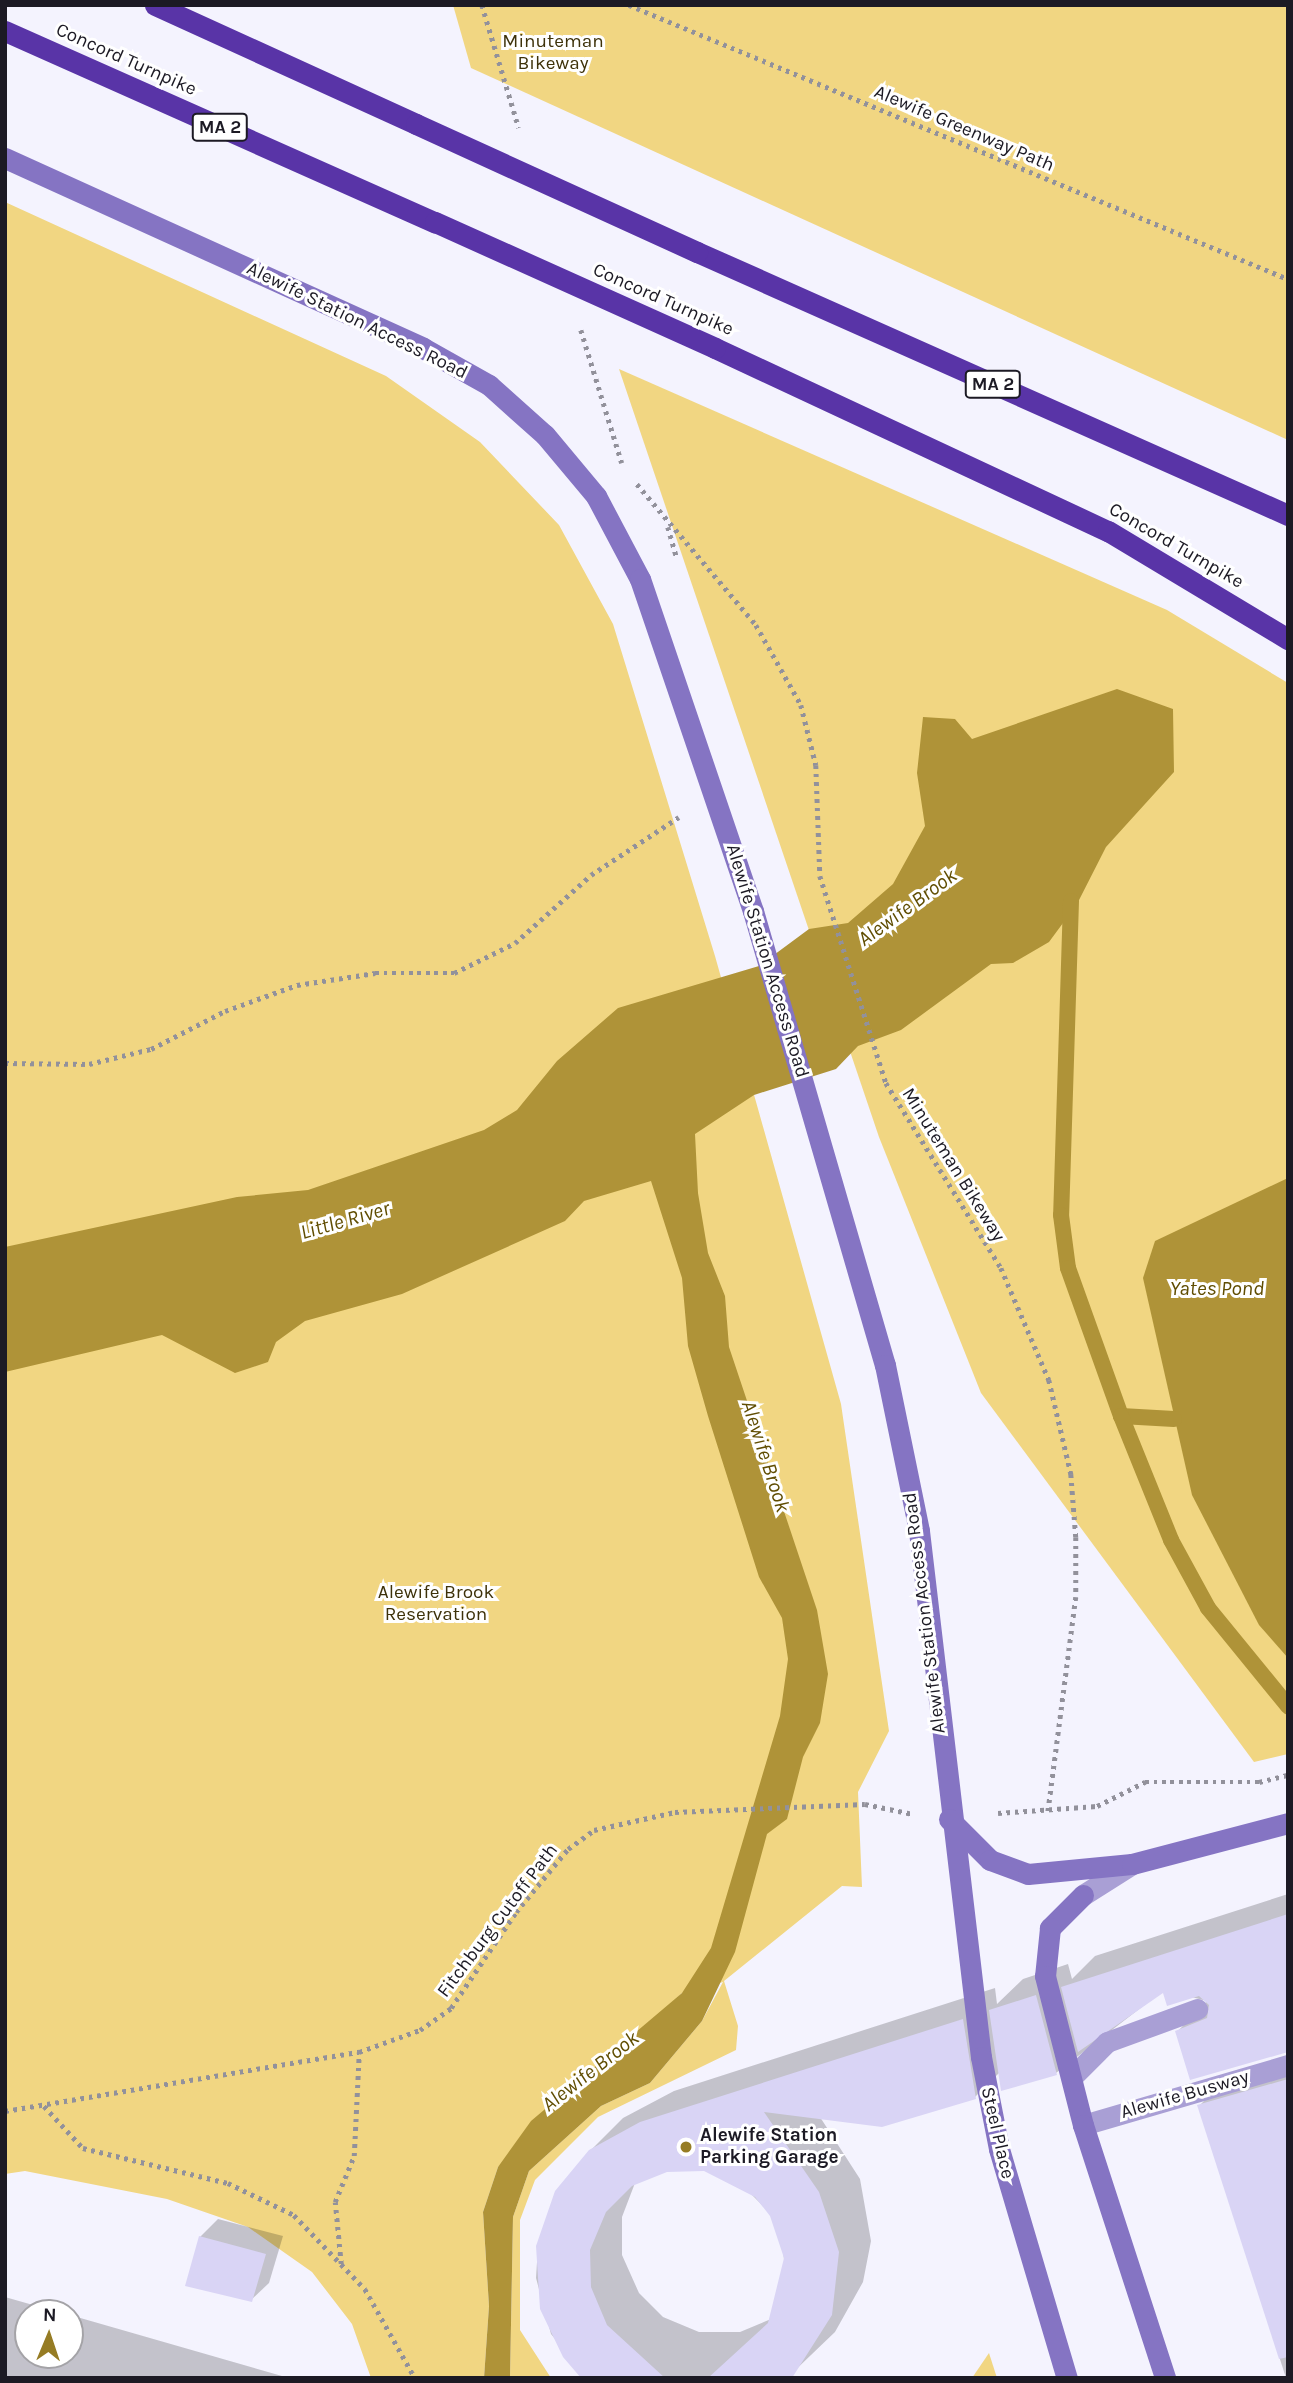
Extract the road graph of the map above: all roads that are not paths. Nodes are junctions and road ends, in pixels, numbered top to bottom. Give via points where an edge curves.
1 (155, 5) edge
2 (5, 32) edge
3 (5, 158) edge
4 (1288, 515) edge
5 (1288, 639) edge
6 (949, 1819) junction
7 (1288, 1823) edge
8 (1132, 1864) junction
9 (956, 1882) joint
10 (1083, 1895) joint
11 (1197, 2009) dead end
12 (1288, 2065) edge
13 (1072, 2077) junction
14 (1083, 2125) junction
15 (1067, 2378) edge
16 (1165, 2378) edge

1 - 4 highway, MA 2, bridge via 697,253
2 - 5 highway, Concord Turnpike / MA 2, bridge via 715,348 1108,531
3 - 6 main road, Alewife Station Access Road via 423,348 489,385 545,435 596,496 640,579 715,792 814,1112 885,1365 919,1531
6 - 8 main road via 989,1860 1028,1874
6 - 9 main road, Alewife Station Access Road
7 - 8 main road
8 - 10 street
9 - 15 main road, Steel Place via 999,2149
10 - 13 main road via 1050,1928 1045,1976
11 - 13 street via 1107,2042
12 - 14 street, Alewife Busway
13 - 14 main road
14 - 16 main road

